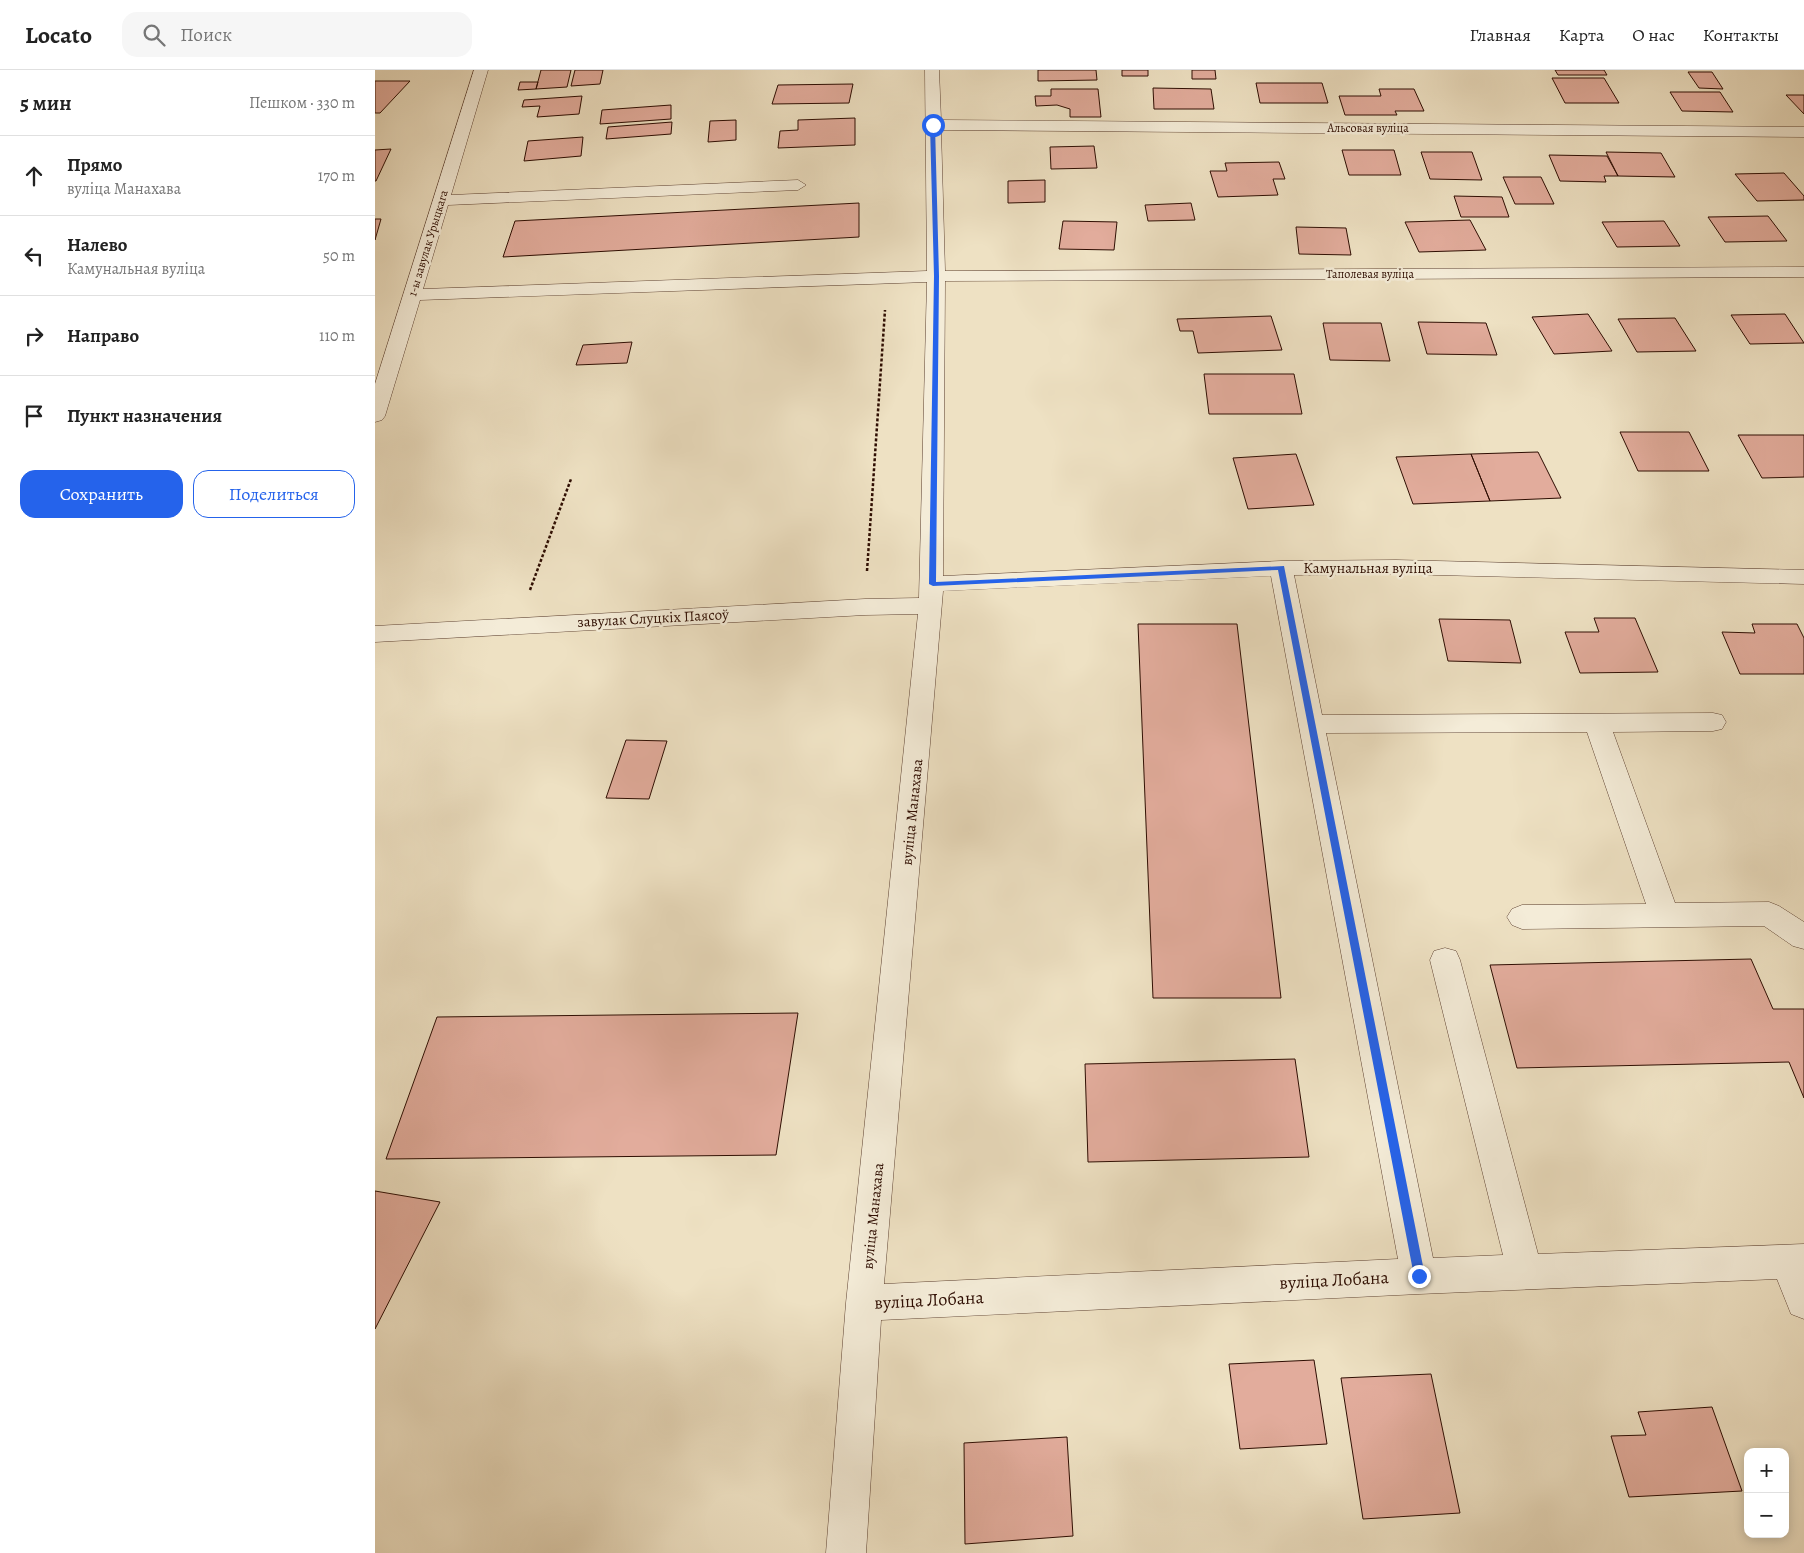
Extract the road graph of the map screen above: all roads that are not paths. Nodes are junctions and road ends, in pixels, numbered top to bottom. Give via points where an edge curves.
1 (481, 70) edge
2 (932, 70) edge
3 (933, 125) junction
4 (1804, 132) edge
5 (797, 185) dead end
6 (441, 200) junction
7 (1804, 272) edge
8 (936, 276) junction
9 (412, 295) junction
10 (375, 416) edge
11 (1281, 568) junction
12 (1804, 576) edge
13 (932, 595) junction
14 (375, 634) edge
15 (1597, 722) junction
16 (1713, 722) dead end
17 (1311, 724) junction
18 (1665, 915) junction
19 (1522, 917) dead end
20 (1804, 937) edge
21 (1445, 960) dead end
22 (1795, 1261) edge
23 (1525, 1272) junction
24 (1419, 1276) junction
25 (1804, 1301) edge
26 (864, 1303) junction
27 (846, 1553) edge

1 - 6 street, 1-ы завулак Урыцкага
2 - 3 street, вуліца Манахава
3 - 4 street, Альсовая вуліца
3 - 8 street, вуліца Манахава
5 - 6 street
6 - 9 street, 1-ы завулак Урыцкага
7 - 8 street, Таполевая вуліца
8 - 9 street, Таполевая вуліца
8 - 13 street, вуліца Манахава
9 - 10 street, 1-ы завулак Урыцкага
11 - 12 street, Камунальная вуліца via 1396,567
11 - 13 street, Камунальная вуліца
11 - 17 street
13 - 14 street, завулак Слуцкіх Паясоў via 865,607
13 - 26 street, вуліца Манахава
15 - 16 street
15 - 17 street
15 - 18 street
17 - 24 street
18 - 19 street
18 - 20 street via 1769,914
21 - 23 street
22 - 23 street, вуліца Лобана
22 - 25 street
23 - 24 street, вуліца Лобана
24 - 26 street, вуліца Лобана
26 - 27 street, вуліца Манахава

